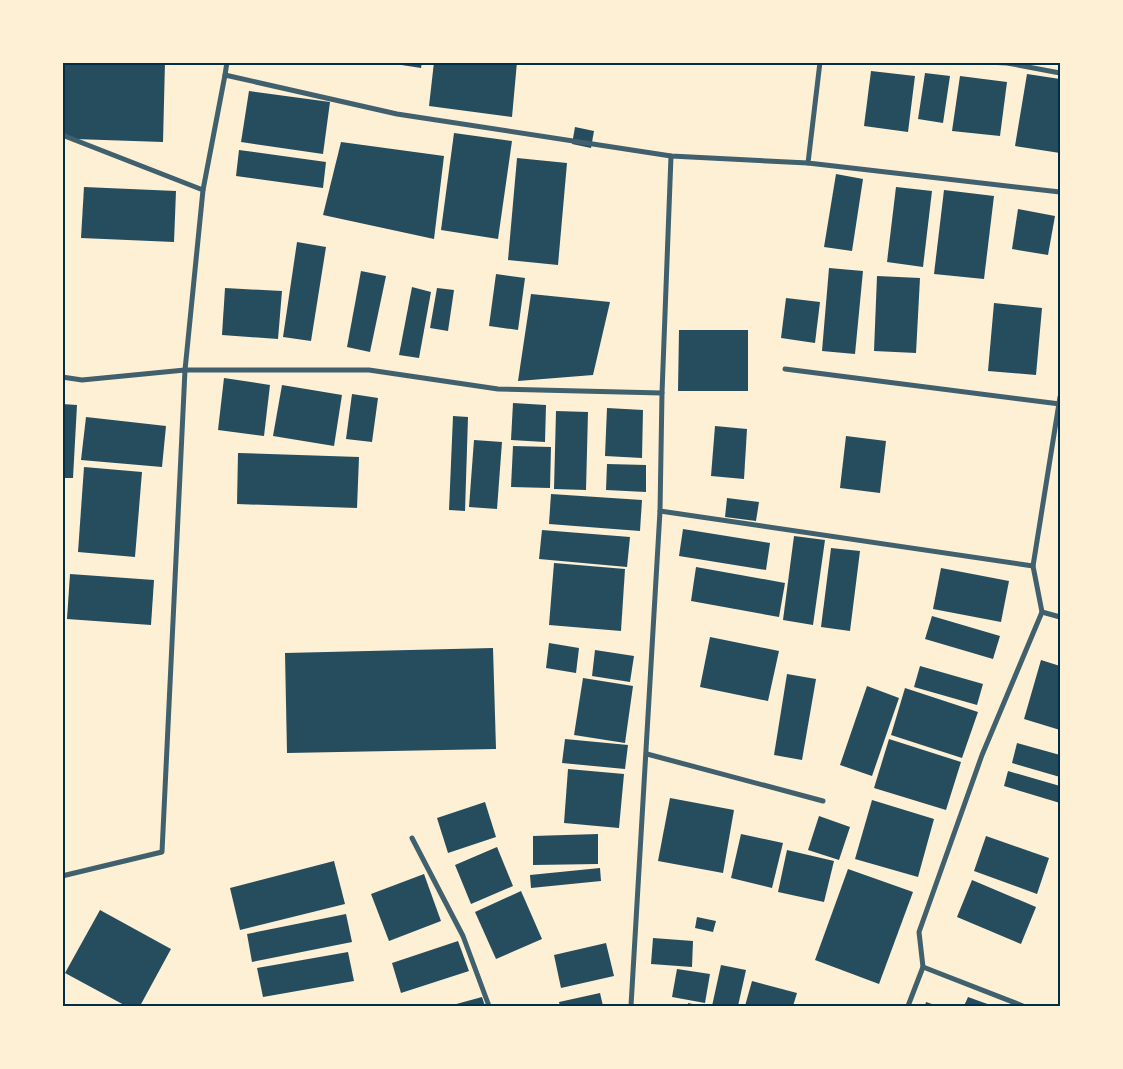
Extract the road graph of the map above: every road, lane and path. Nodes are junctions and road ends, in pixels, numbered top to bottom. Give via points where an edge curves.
1 (227, 62) edge
2 (820, 62) edge
3 (987, 62) edge
4 (1007, 63) edge
5 (1060, 74) edge
6 (225, 75) junction
7 (62, 135) edge
8 (671, 156) junction
9 (808, 163) junction
10 (203, 190) junction
11 (1060, 192) edge
12 (784, 369) dead end
13 (186, 370) junction
14 (62, 377) edge
15 (662, 393) junction
16 (1060, 397) edge
17 (1060, 404) edge
18 (660, 512) junction
19 (1033, 566) junction
20 (1042, 612) junction
21 (1060, 617) edge
22 (647, 754) junction
23 (823, 801) dead end
24 (412, 838) dead end
25 (62, 876) edge
26 (923, 967) junction
27 (489, 1006) edge
28 (631, 1006) edge
29 (908, 1006) edge
30 (1023, 1006) edge

1 - 6 street
2 - 9 street
3 - 4 street
4 - 5 street
6 - 8 street via 398,114
6 - 10 street
7 - 10 street
8 - 9 street
8 - 15 street
9 - 11 street
10 - 13 street
12 - 17 street
13 - 14 street via 82,380
13 - 15 street via 369,370 498,389
13 - 25 street via 162,852
15 - 18 street
16 - 17 street
17 - 19 street
18 - 19 street
18 - 22 street
19 - 20 street
20 - 21 street
20 - 26 street via 982,755 919,932
22 - 23 street
22 - 28 street
24 - 27 street via 463,936
26 - 29 street
26 - 30 street

